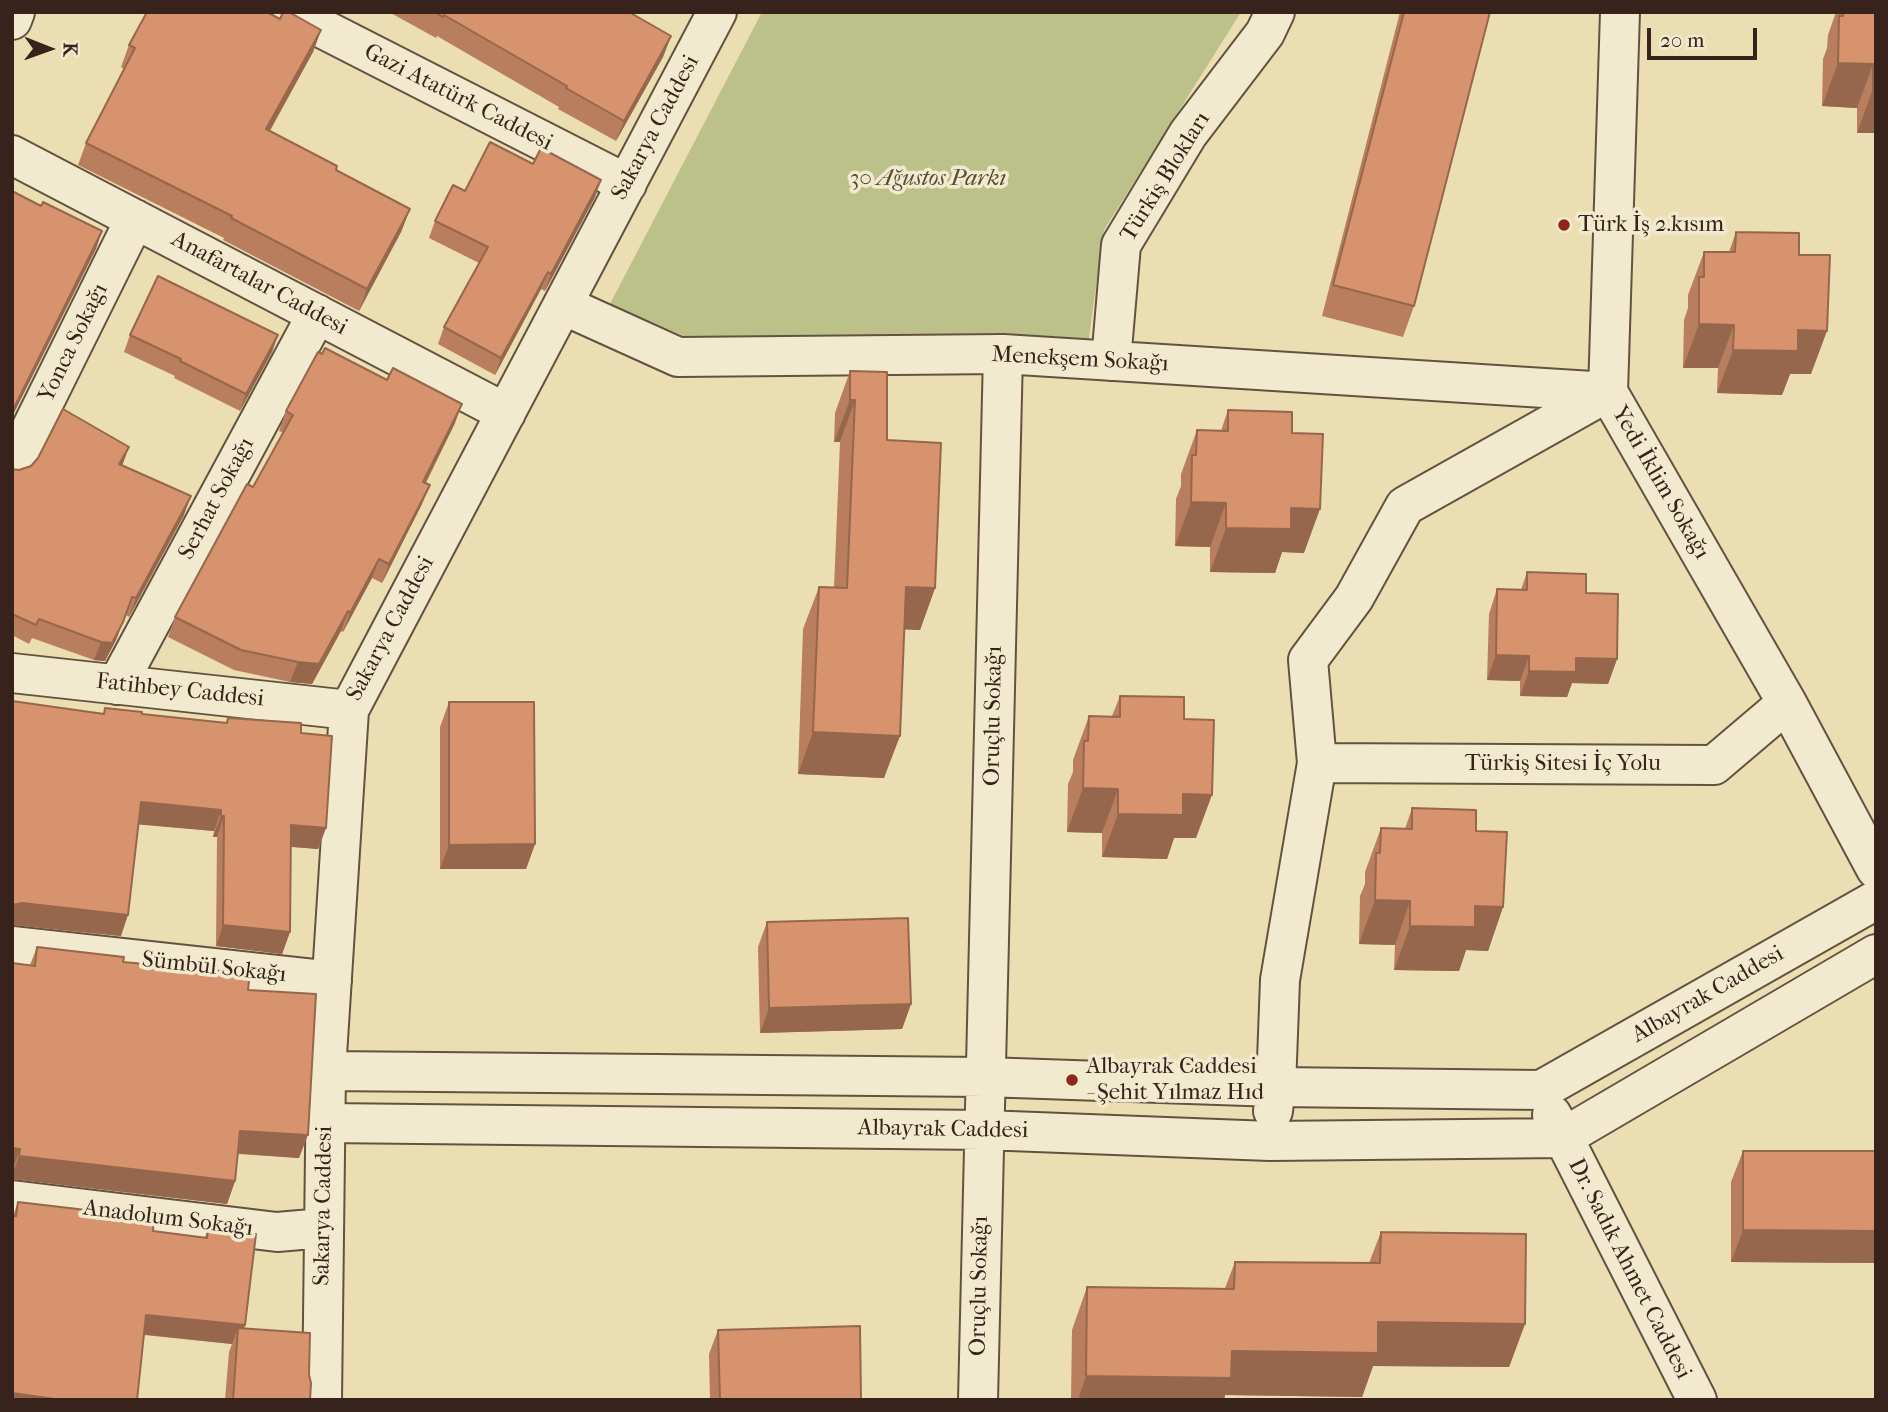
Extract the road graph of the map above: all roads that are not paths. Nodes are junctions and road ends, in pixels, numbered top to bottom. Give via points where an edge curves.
1 (15, 12) edge
2 (290, 12) edge
3 (717, 12) edge
4 (1275, 12) edge
5 (1620, 12) edge
6 (12, 20) edge
7 (12, 155) edge
8 (627, 184) junction
9 (135, 219) junction
10 (563, 306) junction
11 (317, 314) junction
12 (1003, 354) junction
13 (1111, 361) junction
14 (1608, 392) junction
15 (506, 413) junction
16 (12, 467) edge
17 (12, 673) edge
18 (117, 685) junction
19 (1787, 704) junction
20 (349, 710) junction
21 (1317, 762) junction
22 (1876, 869) edge
23 (1876, 900) edge
24 (12, 946) edge
25 (1876, 954) edge
26 (332, 981) junction
27 (326, 1071) junction
28 (985, 1077) junction
29 (1276, 1087) junction
30 (1541, 1090) junction
31 (325, 1123) junction
32 (984, 1130) junction
33 (1562, 1138) junction
34 (1270, 1141) junction
35 (12, 1200) edge
36 (324, 1228) junction
37 (322, 1400) edge
38 (978, 1400) edge
39 (1697, 1400) edge

1 - 6 street
2 - 8 street, Gazi Atatürk Caddesi
3 - 8 street, Sakarya Caddesi
4 - 13 street, Türkiş Blokları via 1265,33 1188,134 1121,245
5 - 14 street, Yedi İklim Sokağı
7 - 9 street, Anafartalar Caddesi
8 - 10 street, Sakarya Caddesi
9 - 11 street, Anafartalar Caddesi
9 - 16 street, Yonca Sokağı
10 - 12 street, Menekşem Sokağı via 678,358
10 - 15 street, Sakarya Caddesi
11 - 15 street, Anafartalar Caddesi
11 - 18 street, Serhat Sokağı
12 - 13 street, Menekşem Sokağı
12 - 28 street, Oruçlu Sokağı
13 - 14 street, Menekşem Sokağı
14 - 19 street, Yedi İklim Sokağı
14 - 21 street via 1405,506 1354,598 1308,660
15 - 20 street, Sakarya Caddesi
17 - 18 street, Fatihbey Caddesi
18 - 20 street, Fatihbey Caddesi
19 - 21 street, Türkiş Sitesi İç Yolu via 1714,765
19 - 22 street, Yedi İklim Sokağı
20 - 26 street, Sakarya Caddesi
21 - 29 street via 1280,980
23 - 30 street, Albayrak Caddesi
24 - 26 street, Sümbül Sokağı
25 - 33 street, Albayrak Caddesi
26 - 27 street, Sakarya Caddesi
27 - 28 street
27 - 31 street, Sakarya Caddesi
28 - 29 street
28 - 32 street, Oruçlu Sokağı
29 - 30 street
29 - 34 street
30 - 33 street
31 - 32 street, Albayrak Caddesi
31 - 36 street, Sakarya Caddesi
32 - 34 street, Albayrak Caddesi
32 - 38 street, Oruçlu Sokağı
33 - 34 street, Albayrak Caddesi
33 - 39 street, Dr. Sadık Ahmet Caddesi
35 - 36 street, Anadolum Sokağı via 277,1232
36 - 37 street, Sakarya Caddesi

